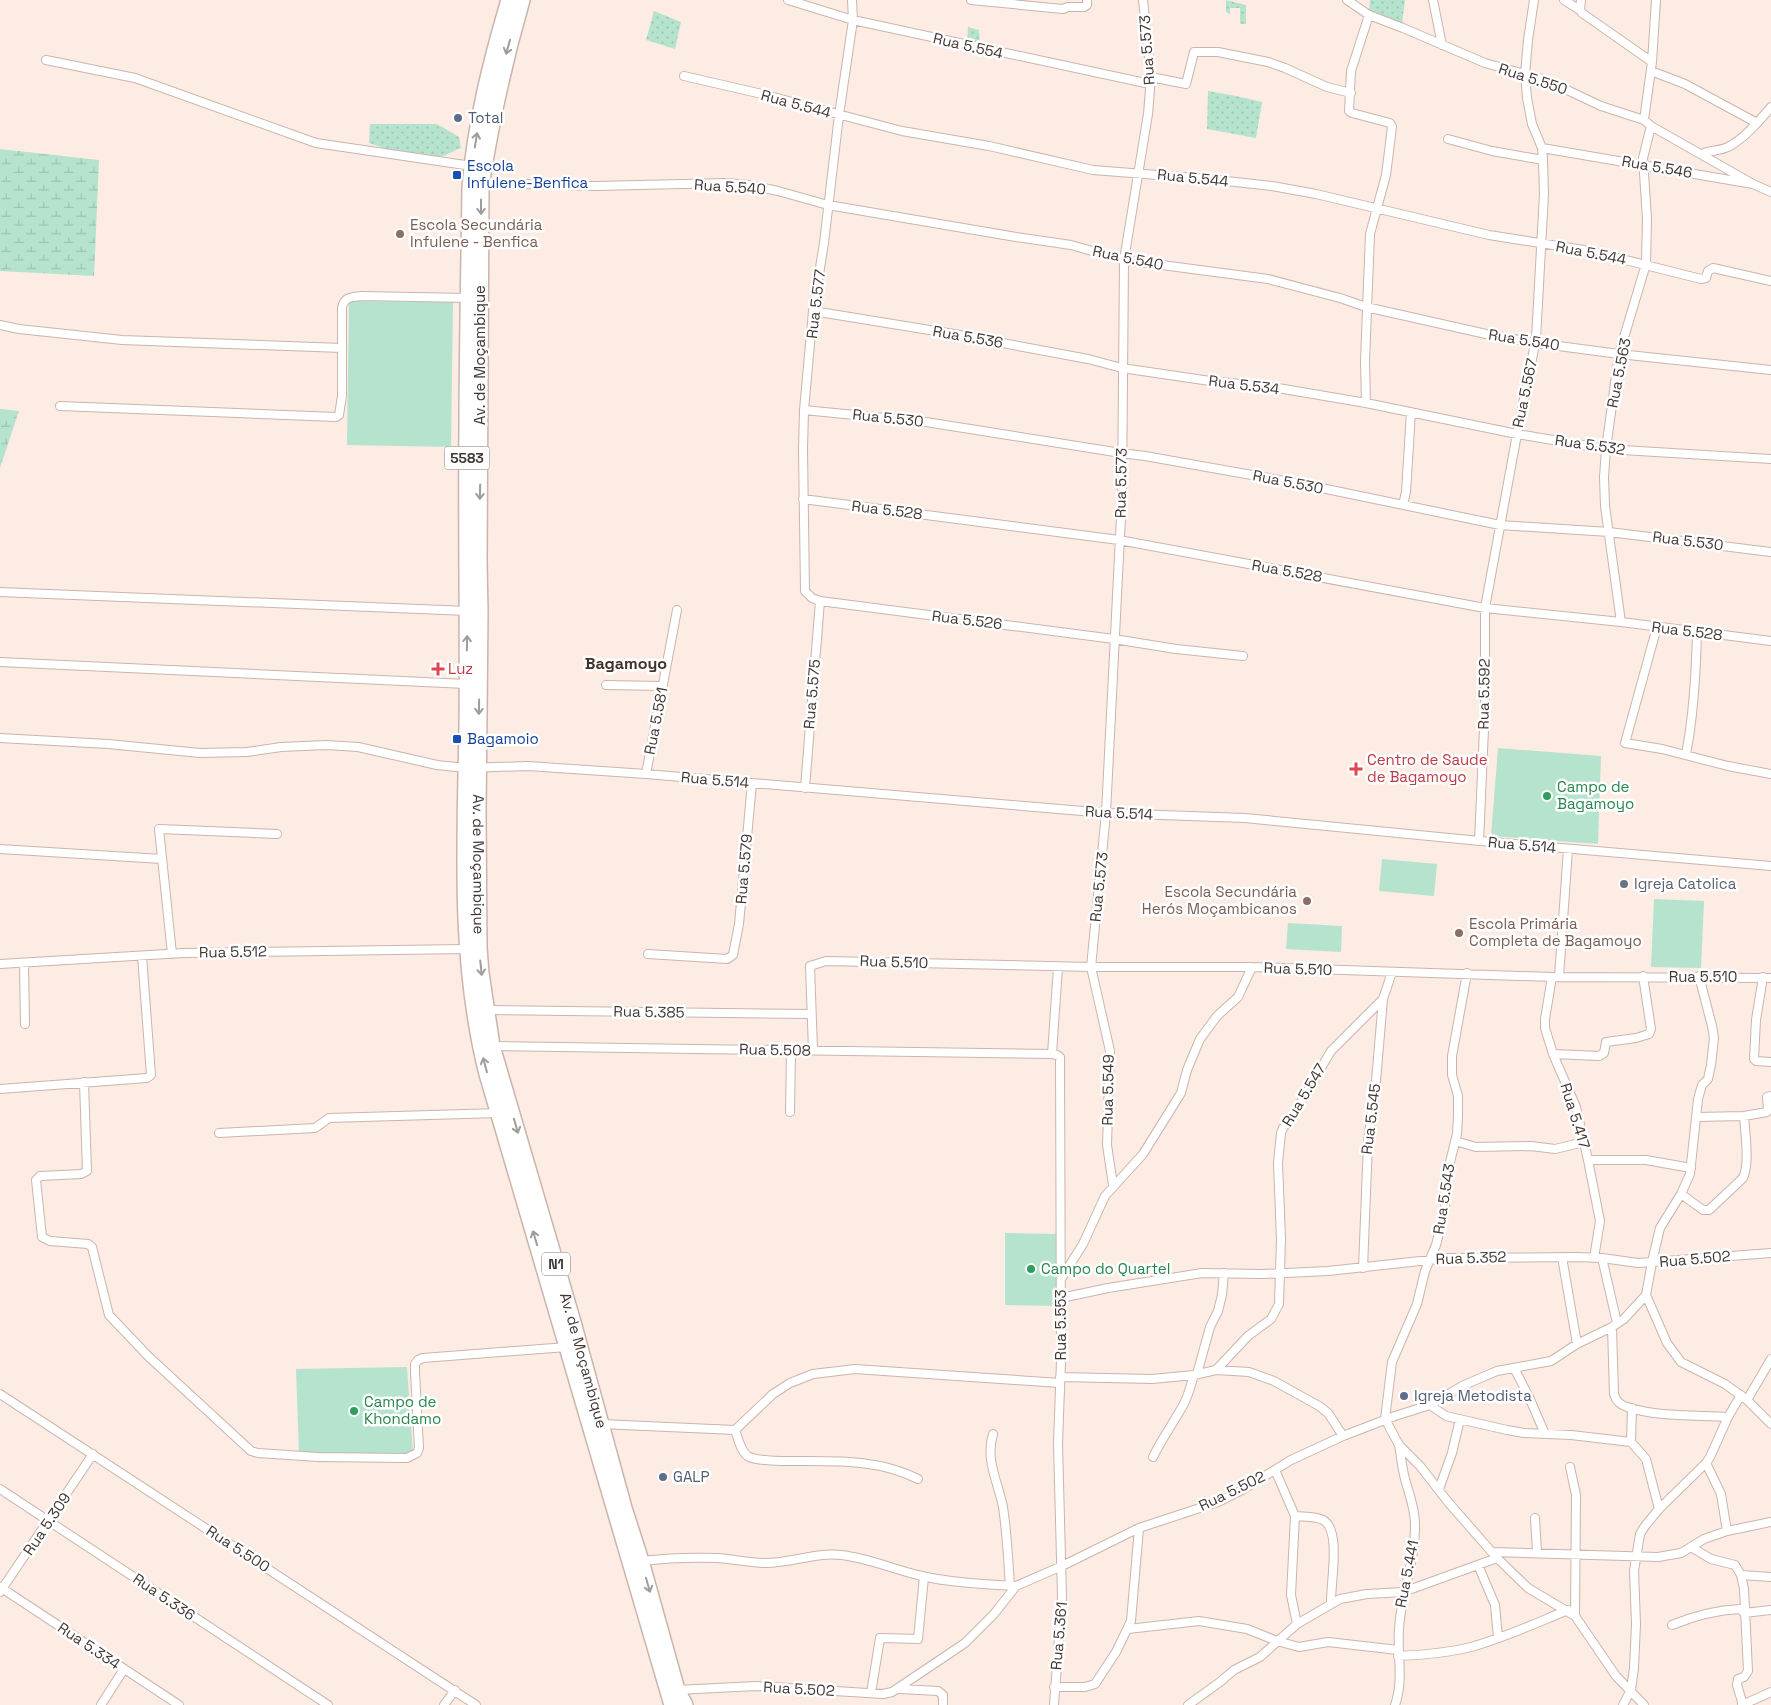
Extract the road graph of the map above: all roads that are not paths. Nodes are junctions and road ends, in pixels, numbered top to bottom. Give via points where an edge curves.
1 (509, 0) edge
2 (522, 0) edge
3 (788, 0) edge
4 (852, 0) edge
5 (971, 0) edge
6 (1087, 0) edge
7 (1143, 0) edge
8 (1347, 0) edge
9 (1433, 0) edge
10 (1534, 0) edge
11 (1564, 0) edge
12 (1581, 0) edge
13 (1656, 0) edge
14 (1580, 10) junction
15 (1369, 15) junction
16 (853, 20) junction
17 (1442, 45) junction
18 (46, 60) dead end
19 (1652, 62) junction
20 (1651, 71) junction
21 (1526, 74) junction
22 (684, 76) dead end
23 (1150, 81) junction
24 (1351, 93) junction
25 (1771, 106) edge
26 (839, 115) junction
27 (1644, 120) junction
28 (1757, 123) junction
29 (1650, 126) junction
30 (1448, 139) dead end
31 (1542, 148) junction
32 (1702, 154) junction
33 (1544, 160) junction
34 (1643, 165) junction
35 (472, 166) junction
36 (1139, 172) junction
37 (1753, 184) junction
38 (481, 186) junction
39 (1771, 192) edge
40 (828, 205) junction
41 (1378, 208) junction
42 (1540, 244) junction
43 (1124, 260) junction
44 (1646, 264) junction
45 (1771, 281) edge
46 (469, 298) junction
47 (1366, 307) junction
48 (813, 311) junction
49 (0, 325) edge
50 (1536, 343) junction
51 (342, 348) junction
52 (1620, 354) junction
53 (1122, 368) junction
54 (1771, 370) edge
55 (1366, 403) junction
56 (60, 406) dead end
57 (804, 410) junction
58 (1411, 412) junction
59 (1517, 434) junction
60 (1606, 449) junction
61 (1122, 453) junction
62 (1771, 458) edge
63 (803, 499) junction
64 (1403, 505) junction
65 (1500, 525) junction
66 (1608, 532) junction
67 (1119, 540) junction
68 (1771, 552) edge
69 (0, 592) edge
70 (820, 601) junction
71 (1485, 608) junction
72 (677, 610) dead end
73 (468, 611) junction
74 (1621, 622) junction
75 (1657, 627) junction
76 (1697, 632) junction
77 (1114, 639) junction
78 (1771, 641) edge
79 (1243, 656) dead end
80 (0, 662) edge
81 (466, 684) junction
82 (606, 685) dead end
83 (663, 686) junction
84 (0, 738) edge
85 (1686, 754) junction
86 (472, 767) junction
87 (646, 774) junction
88 (1771, 774) edge
89 (752, 783) junction
90 (805, 788) junction
91 (471, 811) junction
92 (1106, 813) junction
93 (277, 834) dead end
94 (1480, 841) junction
95 (0, 849) edge
96 (1568, 849) junction
97 (162, 858) junction
98 (1771, 866) edge
99 (466, 950) junction
100 (172, 954) junction
101 (648, 954) dead end
102 (142, 956) junction
103 (0, 964) edge
104 (24, 964) junction
105 (1058, 967) junction
106 (1091, 967) junction
107 (1252, 967) junction
108 (1392, 972) junction
109 (1467, 973) junction
110 (1642, 976) junction
111 (1700, 976) junction
112 (1555, 977) junction
113 (1767, 977) edge
114 (1383, 999) junction
115 (487, 1010) junction
116 (811, 1014) junction
117 (25, 1024) dead end
118 (492, 1046) junction
119 (791, 1050) junction
120 (813, 1050) junction
121 (1054, 1054) junction
122 (1553, 1054) junction
123 (1771, 1062) edge
124 (84, 1082) junction
125 (0, 1089) edge
126 (1771, 1096) edge
127 (790, 1112) dead end
128 (499, 1113) junction
129 (1744, 1116) junction
130 (1697, 1118) junction
131 (220, 1133) dead end
132 (1454, 1141) junction
133 (1584, 1142) junction
134 (1588, 1160) junction
135 (1691, 1168) junction
136 (1113, 1185) junction
137 (1681, 1194) junction
138 (1771, 1253) edge
139 (1562, 1257) junction
140 (1598, 1258) junction
141 (1429, 1260) junction
142 (1652, 1262) junction
143 (1363, 1268) junction
144 (1224, 1273) junction
145 (1281, 1274) junction
146 (1061, 1278) junction
147 (1646, 1295) junction
148 (1061, 1298) junction
149 (1615, 1325) junction
150 (1577, 1344) junction
151 (567, 1347) junction
152 (1771, 1359) edge
153 (1514, 1368) junction
154 (1216, 1370) junction
155 (1195, 1375) junction
156 (1060, 1380) junction
157 (0, 1394) edge
158 (1744, 1398) junction
159 (1430, 1405) junction
160 (1632, 1408) junction
161 (1728, 1417) junction
162 (1385, 1419) junction
163 (1460, 1419) junction
164 (601, 1424) junction
165 (1771, 1424) edge
166 (735, 1430) junction
167 (993, 1434) dead end
168 (1545, 1434) junction
169 (1343, 1436) junction
170 (1631, 1442) junction
171 (1399, 1445) junction
172 (93, 1454) junction
173 (1153, 1457) dead end
174 (1706, 1463) junction
175 (1570, 1468) dead end
176 (1275, 1470) junction
177 (918, 1478) dead end
178 (0, 1489) edge
179 (1439, 1489) junction
180 (1659, 1509) junction
181 (1296, 1516) junction
182 (1536, 1518) dead end
183 (50, 1521) junction
184 (1771, 1522) edge
185 (1139, 1528) junction
186 (1728, 1531) junction
187 (1690, 1548) junction
188 (1537, 1552) junction
189 (1576, 1554) junction
190 (1495, 1555) junction
191 (1635, 1557) junction
192 (641, 1561) junction
193 (1478, 1565) junction
194 (1062, 1566) junction
195 (1741, 1575) junction
196 (1771, 1576) edge
197 (924, 1577) junction
198 (1013, 1585) junction
199 (1, 1589) edge
200 (1403, 1592) junction
201 (1331, 1604) junction
202 (1568, 1610) junction
203 (1771, 1610) edge
204 (1744, 1613) junction
205 (1576, 1616) junction
206 (1296, 1624) junction
207 (1672, 1625) dead end
208 (1128, 1629) junction
209 (1498, 1638) junction
210 (1277, 1641) junction
211 (1398, 1653) junction
212 (124, 1669) junction
213 (1054, 1687) junction
214 (900, 1689) junction
215 (455, 1690) junction
216 (678, 1690) junction
217 (1631, 1690) junction
218 (1771, 1692) edge
219 (871, 1693) junction
220 (101, 1705) edge
221 (178, 1705) edge
222 (328, 1705) edge
223 (444, 1705) edge
224 (476, 1705) edge
225 (672, 1705) edge
226 (685, 1705) edge
227 (943, 1705) edge
228 (1054, 1705) edge
229 (1188, 1705) edge
230 (1396, 1705) edge
231 (1623, 1705) edge
232 (1644, 1705) edge
233 (1743, 1705) edge

35 -> 1 highway, Av. de Moçambique / 5583 via 490,65
2 -> 38 highway, Av. de Moçambique / 5583 via 506,54
3 - 16 street, Rua 5.554
4 - 16 street, Rua 5.577
5 - 6 street via 1063,10 1084,7
7 - 23 street, Rua 5.573
8 - 15 street, Rua 5.550
9 - 17 street
10 - 21 street, Rua 5.567
11 - 14 street
12 - 14 street
13 - 19 street
14 - 19 street
15 - 17 street, Rua 5.550
15 - 24 street via 1351,71
16 - 23 street, Rua 5.554 via 1019,57
16 - 26 street, Rua 5.577
17 - 21 street, Rua 5.550 via 1485,63
18 - 35 street via 135,78 316,142
19 - 20 street
20 - 27 street
20 - 28 street via 1686,84
21 - 27 street, Rua 5.550 via 1601,106
21 - 31 street, Rua 5.567 via 1532,124
22 - 26 street, Rua 5.544
23 - 24 street, Rua 5.554 via 1186,84 1194,52 1218,52 1268,62 1327,87
23 - 36 street, Rua 5.573
24 - 41 street via 1350,112 1392,124 1389,158
25 - 28 street
26 - 36 street, Rua 5.544 via 1093,170
26 - 40 street, Rua 5.577
27 - 29 street, Rua 5.550
28 - 32 street via 1727,148
29 - 32 street, Rua 5.550
29 - 34 street, Rua 5.563
30 - 33 street
31 - 33 street, Rua 5.567
31 - 34 street, Rua 5.546
32 - 37 street, Rua 5.550
33 - 42 street, Rua 5.567
34 - 37 street, Rua 5.546
34 - 44 street, Rua 5.563
35 - 46 highway, Av. de Moçambique / 5583
36 - 41 street, Rua 5.544 via 1272,186
36 - 43 street, Rua 5.573
37 - 39 street, Rua 5.546
38 - 40 street, Rua 5.540 via 495,183 596,186 724,183 778,191
38 -> 86 highway, Av. de Moçambique / 5583
40 - 43 street, Rua 5.540 via 1071,245
40 - 48 street, Rua 5.577
41 - 42 street, Rua 5.544
41 - 47 street via 1370,234
42 - 44 street, Rua 5.544
42 - 50 street, Rua 5.567
43 - 47 street, Rua 5.540 via 1268,279
43 - 53 street, Rua 5.573
44 - 45 street, Rua 5.544 via 1704,279 1713,268
44 - 52 street, Rua 5.563
46 - 51 street via 349,297 342,308
46 - 73 highway, Av. de Moçambique / 5583 via 466,430
47 - 50 street, Rua 5.540
47 - 55 street
48 - 53 street, Rua 5.536 via 954,334
48 - 57 street, Rua 5.577
49 - 51 street via 122,340
50 - 52 street, Rua 5.540
50 - 59 street, Rua 5.567
51 - 56 street via 342,396 336,417
52 - 54 street, Rua 5.540
52 - 60 street, Rua 5.563
53 - 55 street, Rua 5.534
53 - 61 street, Rua 5.573
55 - 58 street, Rua 5.534
57 - 61 street, Rua 5.530 via 926,422
57 - 63 street, Rua 5.577
58 - 59 street, Rua 5.532
58 - 64 street
59 - 60 street, Rua 5.532
59 - 65 street, Rua 5.567
60 - 62 street, Rua 5.532
60 - 66 street, Rua 5.563 via 1604,477
61 - 64 street, Rua 5.530
61 - 67 street, Rua 5.573
63 - 67 street, Rua 5.528
63 - 70 street, Rua 5.577 via 805,591
64 - 65 street, Rua 5.530
65 - 66 street, Rua 5.530
65 - 71 street, Rua 5.567
66 - 68 street, Rua 5.530
66 - 74 street, Rua 5.563
67 - 71 street, Rua 5.528
67 - 77 street, Rua 5.573
69 - 73 street
70 - 77 street, Rua 5.526
70 - 90 street, Rua 5.575
71 - 74 street, Rua 5.528
71 - 94 street, Rua 5.592
72 - 83 street, Rua 5.581
81 -> 73 highway, Av. de Moçambique / 5583
74 - 75 street, Rua 5.528
75 - 76 street, Rua 5.528
75 - 85 street via 1626,743
76 - 78 street, Rua 5.528
76 - 85 street
77 - 79 street, Rua 5.526
77 - 92 street, Rua 5.573
80 - 81 street
81 - 86 highway, Av. de Moçambique / 5583
82 - 83 street
83 - 87 street, Rua 5.581
84 - 86 street, Rua 5.514 via 200,753 326,745 358,747 423,763
85 - 88 street
86 - 87 street, Rua 5.514 via 528,766
86 - 91 highway, Av. de Moçambique / 5583
87 - 89 street, Rua 5.514
89 - 90 street, Rua 5.514
89 - 101 street, Rua 5.579 via 739,924 733,955 727,959
90 - 92 street, Rua 5.514
91 - 99 highway, Av. de Moçambique / N1 via 464,825
91 -> 115 highway, Av. de Moçambique / N1 via 481,973
92 - 94 street, Rua 5.514 via 1245,818
92 - 106 street, Rua 5.573
93 - 97 street via 159,829
94 - 96 street, Rua 5.514
95 - 97 street
96 - 98 street, Rua 5.514
96 - 112 street, Rua 5.417
97 - 100 street
99 - 100 street, Rua 5.512
128 -> 99 highway, Av. de Moçambique / N1 via 482,1053
100 - 102 street, Rua 5.512
102 - 104 street, Rua 5.512
102 - 124 street via 151,1075 147,1078
103 - 104 street, Rua 5.512
104 - 117 street
105 - 106 street, Rua 5.510
105 - 116 street, Rua 5.510 via 826,961 810,966
105 - 121 street, Rua 5.553
106 - 107 street, Rua 5.510
106 - 136 street, Rua 5.549 via 1110,1051 1106,1146
107 - 108 street, Rua 5.510
107 - 136 street via 1238,997 1226,1006 1200,1039 1181,1094 1146,1148
108 - 109 street, Rua 5.510
108 - 114 street, Rua 5.545
109 - 112 street, Rua 5.510
109 - 132 street, Rua 5.543 via 1452,1056 1452,1075 1458,1096
110 - 111 street, Rua 5.510
110 - 112 street, Rua 5.510
110 - 122 street via 1650,1034 1608,1041 1599,1056
111 - 113 street, Rua 5.510
111 - 130 street via 1714,1038 1708,1079 1702,1085
112 - 122 street, Rua 5.417 via 1544,1019
113 - 123 street via 1756,1020 1754,1059
114 - 143 street, Rua 5.545 via 1367,1157
114 - 145 street, Rua 5.547 via 1331,1051 1281,1133 1278,1163
115 - 116 street, Rua 5.385
115 - 118 highway, Av. de Moçambique / N1
116 - 120 street
118 - 119 street, Rua 5.508
118 -> 164 highway, Av. de Moçambique / N1
119 - 120 street, Rua 5.508
119 - 127 street
120 - 121 street, Rua 5.508
121 - 146 street, Rua 5.553 via 1061,1061
122 - 133 street, Rua 5.417 via 1576,1107
124 - 125 street
124 - 151 street via 87,1171 40,1176 36,1180 42,1237 92,1247 109,1315 148,1356 251,1451 318,1457 407,1458 420,1448 415,1372 418,1360
126 - 129 street via 1768,1097 1767,1112
128 - 131 street via 330,1118 315,1128
151 -> 128 highway, Av. de Moçambique / N1
129 - 130 street
129 - 137 street via 1746,1156 1743,1178 1709,1210 1703,1210
130 - 135 street
132 - 133 street via 1476,1147 1555,1149
132 - 141 street, Rua 5.543 via 1445,1182 1442,1222
133 - 134 street, Rua 5.417
134 - 135 street via 1646,1160
134 - 140 street, Rua 5.417 via 1600,1221
135 - 137 street
136 - 146 street via 1100,1204 1083,1244
137 - 142 street via 1660,1228
138 - 142 street, Rua 5.502
139 - 140 street, Rua 5.352
139 - 141 street, Rua 5.352
139 - 150 street
140 - 142 street, Rua 5.352
140 - 149 street
141 - 143 street, Rua 5.352
141 - 162 street, Rua 5.543 via 1417,1304 1392,1362
142 - 147 street, Rua 5.502
143 - 145 street, Rua 5.352
144 - 145 street
144 - 148 street via 1202,1273
144 - 155 street via 1218,1312
145 - 154 street, Rua 5.547 via 1279,1304 1271,1319 1248,1336
146 - 148 street, Rua 5.553
147 - 149 street, Rua 5.502
147 - 158 street via 1667,1343 1681,1362 1725,1384
148 - 156 street, Rua 5.553
149 - 150 street, Rua 5.502
149 - 160 street via 1614,1394 1621,1404
150 - 153 street, Rua 5.502 via 1551,1361
151 - 225 highway, Av. de Moçambique / N1
152 - 158 street
153 - 159 street, Rua 5.502 via 1497,1371 1464,1385
153 - 168 street
154 - 155 street
154 - 169 street via 1249,1372 1286,1387 1328,1413
155 - 156 street
155 - 173 street via 1182,1408
156 - 166 street via 855,1369 813,1374 773,1394
156 - 194 street, Rua 5.553 via 1058,1450
157 - 172 street, Rua 5.500
158 - 161 street
158 - 165 street
159 - 162 street, Rua 5.502
159 - 163 street via 1446,1416
160 - 161 street
160 - 170 street
161 - 174 street
162 - 169 street, Rua 5.502
162 - 171 street
163 - 168 street via 1524,1433
163 - 179 street
164 - 166 street
164 - 192 highway, Av. de Moçambique / N1
166 - 177 street via 748,1456 782,1461 874,1465
167 - 198 street via 989,1451 1002,1504
168 - 170 street
169 - 176 street, Rua 5.502
170 - 180 street via 1646,1459
171 - 179 street
171 - 200 street, Rua 5.441 via 1415,1522 1412,1555
172 - 183 street, Rua 5.309
172 - 215 street, Rua 5.500
174 - 180 street
174 - 186 street via 1721,1494
175 - 189 street via 1576,1495
176 - 181 street
176 - 185 street, Rua 5.502 via 1218,1502
178 - 183 street, Rua 5.336
179 - 190 street
180 - 191 street via 1640,1534
181 - 201 street via 1320,1519 1329,1524 1334,1543
181 - 206 street via 1291,1595
182 - 188 street
183 - 199 street, Rua 5.309
183 - 222 street, Rua 5.336
184 - 186 street
185 - 194 street, Rua 5.502
185 - 208 street
186 - 187 street
187 - 191 street via 1670,1555
187 - 195 street via 1710,1559 1736,1565
188 - 189 street
188 - 190 street
189 - 191 street
189 - 205 street
190 - 193 street
190 - 202 street via 1528,1588
191 - 217 street via 1636,1624
192 - 197 street via 683,1557 768,1563 838,1554
192 -> 216 highway, Av. de Moçambique / N1
193 - 200 street
193 - 209 street via 1495,1605
194 - 198 street, Rua 5.502
194 - 213 street, Rua 5.361
195 - 196 street
195 - 204 street
197 - 198 street via 960,1583
197 - 219 street via 918,1639 880,1638
198 - 214 street, Rua 5.502 via 994,1614 965,1643
199 - 212 street, Rua 5.334
200 - 201 street via 1348,1596
200 - 211 street, Rua 5.441
201 - 206 street
202 - 205 street
202 - 209 street
203 - 204 street
204 - 207 street via 1740,1609 1722,1610
204 - 233 street via 1748,1671 1737,1682
205 - 217 street via 1616,1676
206 - 210 street
208 - 210 street via 1212,1622 1247,1629
208 - 213 street via 1095,1684
209 - 211 street via 1435,1654
210 - 211 street via 1299,1647 1328,1642
210 - 229 street via 1256,1660 1234,1670
211 - 230 street, Rua 5.441 via 1400,1690
212 - 220 street
212 - 221 street, Rua 5.334
213 - 228 street, Rua 5.361
214 - 219 street, Rua 5.502
214 - 227 street via 938,1690 943,1695
215 - 223 street
215 - 224 street, Rua 5.500
216 - 219 street, Rua 5.502 via 756,1686
216 - 226 highway, Av. de Moçambique / N1
217 - 231 street
217 - 232 street
218 - 233 street

